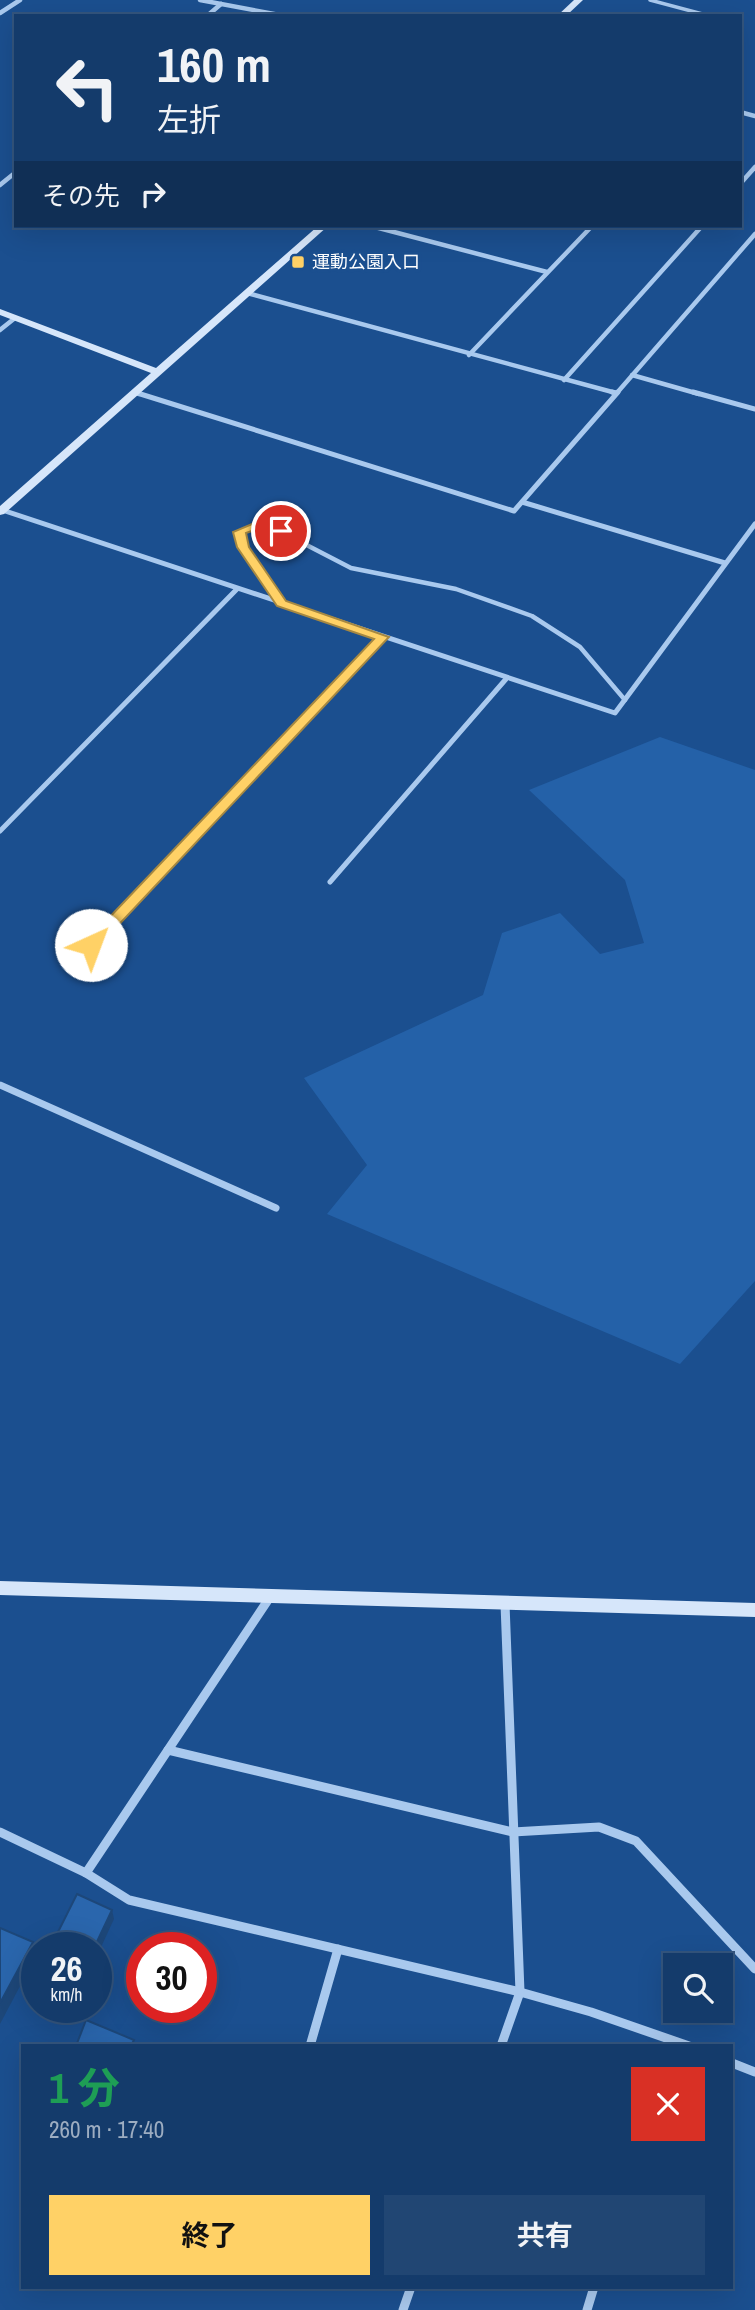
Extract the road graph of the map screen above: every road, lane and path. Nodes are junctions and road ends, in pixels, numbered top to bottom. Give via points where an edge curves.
1 (20, 0) edge
2 (200, 0) edge
3 (579, 0) edge
4 (650, 0) edge
5 (221, 4) junction
6 (0, 13) edge
7 (209, 14) edge
8 (274, 14) edge
9 (563, 14) edge
10 (702, 14) edge
11 (755, 167) edge
12 (14, 174) edge
13 (742, 182) edge
14 (0, 185) edge
15 (321, 228) edge
16 (379, 228) edge
17 (590, 228) edge
18 (700, 228) edge
19 (755, 234) edge
20 (547, 272) junction
21 (247, 293) junction
22 (0, 312) edge
23 (15, 318) junction
24 (0, 330) edge
25 (469, 355) junction
26 (158, 372) junction
27 (632, 375) junction
28 (564, 380) junction
29 (134, 392) junction
30 (616, 393) junction
31 (755, 410) edge
32 (522, 502) junction
33 (1, 511) edge
34 (755, 524) edge
35 (752, 532) edge
36 (725, 563) junction
37 (237, 589) junction
38 (282, 604) junction
39 (382, 637) junction
40 (506, 679) junction
41 (625, 700) junction
42 (0, 831) edge
43 (330, 883) dead end
44 (91, 945) dead end
45 (0, 1085) edge
46 (276, 1209) dead end
47 (0, 1588) edge
48 (270, 1597) junction
49 (505, 1604) junction
50 (755, 1610) edge
51 (168, 1750) junction
52 (0, 1832) edge
53 (513, 1832) junction
54 (86, 1873) junction
55 (338, 1949) junction
56 (755, 1969) edge
57 (520, 1992) junction
58 (669, 2042) edge
59 (311, 2044) edge
60 (501, 2044) edge
61 (733, 2063) edge
62 (755, 2072) edge
63 (410, 2289) edge
64 (593, 2289) edge
65 (402, 2310) edge
66 (587, 2310) edge

1 - 6 street
2 - 5 street
3 - 9 street
4 - 10 lane
5 - 7 street
5 - 8 street
11 - 13 street
12 - 14 street
15 - 21 street
16 - 20 street
17 - 20 street
18 - 28 street
19 - 27 street
20 - 25 street
21 - 25 street
21 - 26 street
22 - 23 street
23 - 24 street
23 - 26 street
25 - 28 street
26 - 29 street
27 - 30 street
27 - 31 street
28 - 30 street
29 - 32 street via 514,511
29 - 33 street
30 - 32 street
32 - 36 street
33 - 37 street
34 - 35 street
35 - 36 street
36 - 41 street
37 - 38 street
37 - 42 street
38 - 39 street
38 - 41 lane via 243,547 239,532 264,523 297,538 313,553 363,572 492,599 550,625 579,646
39 - 40 street
39 - 44 street
40 - 41 street via 615,713
40 - 43 street
45 - 46 street
47 - 48 street
48 - 49 street
48 - 51 street
49 - 50 street
49 - 53 street
51 - 53 street
51 - 54 street
52 - 54 street
53 - 56 street via 599,1827 636,1841
53 - 57 street
54 - 55 street via 129,1900
55 - 57 street
55 - 59 street
57 - 58 street via 591,2012
57 - 60 street
61 - 62 street
63 - 65 street
64 - 66 street

